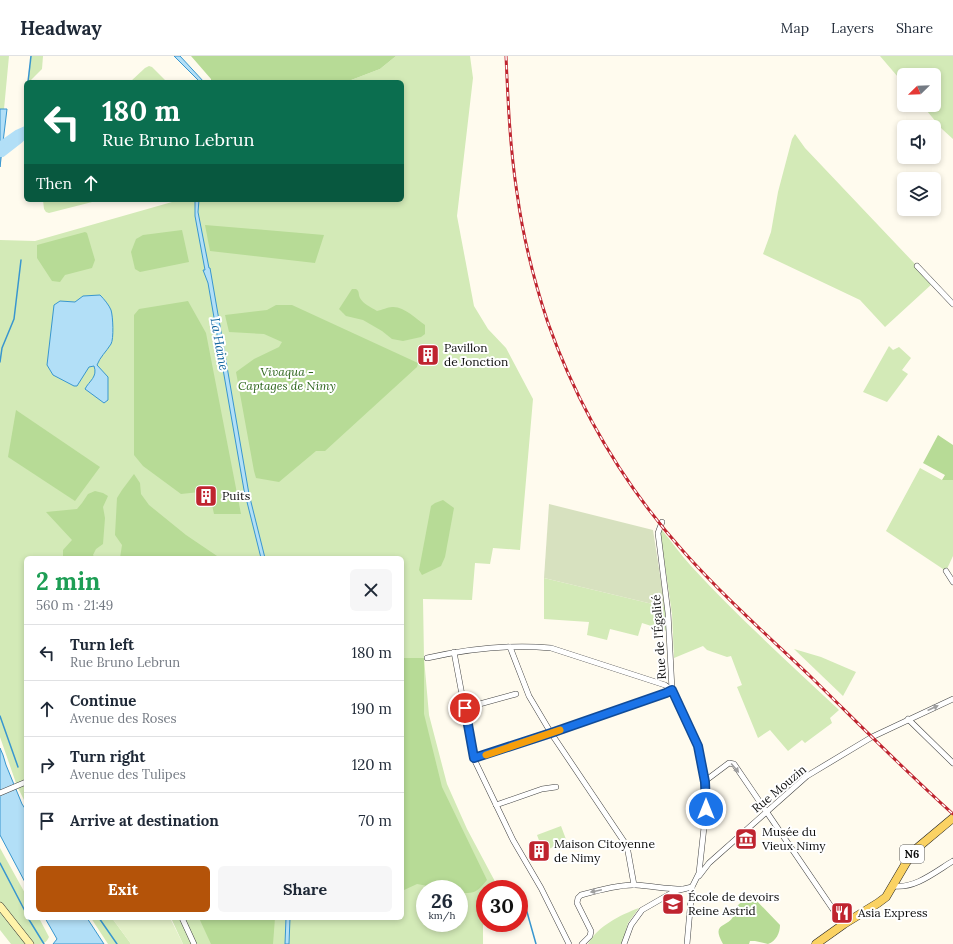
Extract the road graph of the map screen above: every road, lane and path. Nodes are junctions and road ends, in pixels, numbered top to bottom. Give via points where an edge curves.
1 (917, 266) dead end
2 (953, 304) edge
3 (662, 522) dead end
4 (946, 571) dead end
5 (953, 582) edge
6 (510, 647) junction
7 (454, 652) junction
8 (427, 658) dead end
9 (672, 690) junction
10 (516, 694) dead end
11 (953, 699) edge
12 (465, 708) junction
13 (908, 719) junction
14 (551, 733) junction
15 (474, 758) junction
16 (952, 763) edge
17 (705, 781) junction
18 (24, 783) edge
19 (556, 787) dead end
20 (0, 793) edge
21 (496, 806) junction
22 (766, 812) junction
23 (951, 819) edge
24 (953, 861) edge
25 (634, 885) junction
26 (893, 886) junction
27 (692, 887) junction
28 (682, 889) junction
29 (0, 906) edge
30 (183, 920) edge
31 (843, 924) junction
32 (689, 943) edge
33 (30, 944) edge
34 (194, 944) edge
35 (569, 944) edge
36 (582, 944) edge
37 (624, 944) edge
38 (816, 944) edge

1 - 2 street
3 - 9 street, Rue de l'Égalité via 658,532 668,612
4 - 5 street
6 - 7 street
6 - 9 street via 552,648 665,685
6 - 14 street via 526,690
7 - 8 street
7 - 12 street
9 - 14 street
9 - 17 street, Rue de l'Égalité via 698,746
10 - 12 street
13 -> 11 street, Rue Mouzin
12 - 15 street
13 - 16 street
13 - 22 street, Rue Mouzin via 841,754 807,776
14 - 15 street
14 - 25 street via 627,846
15 - 21 street
17 -> 22 street via 732,763
17 - 27 street, Rue de l'Égalité via 706,809 699,873
18 - 20 street
19 - 21 street via 542,789
21 - 35 street
22 - 27 street, Rue Mouzin via 709,863
22 - 31 street
23 - 26 main road, N6 via 916,849
24 - 26 street via 911,885
25 - 28 street
25 -> 36 street via 579,896 577,903 591,932
26 - 31 main road, N6 via 882,900
27 - 28 street
27 - 32 street
28 - 37 street via 670,893 642,910 631,925
29 - 33 main road
30 - 34 street
31 - 38 main road, N6

